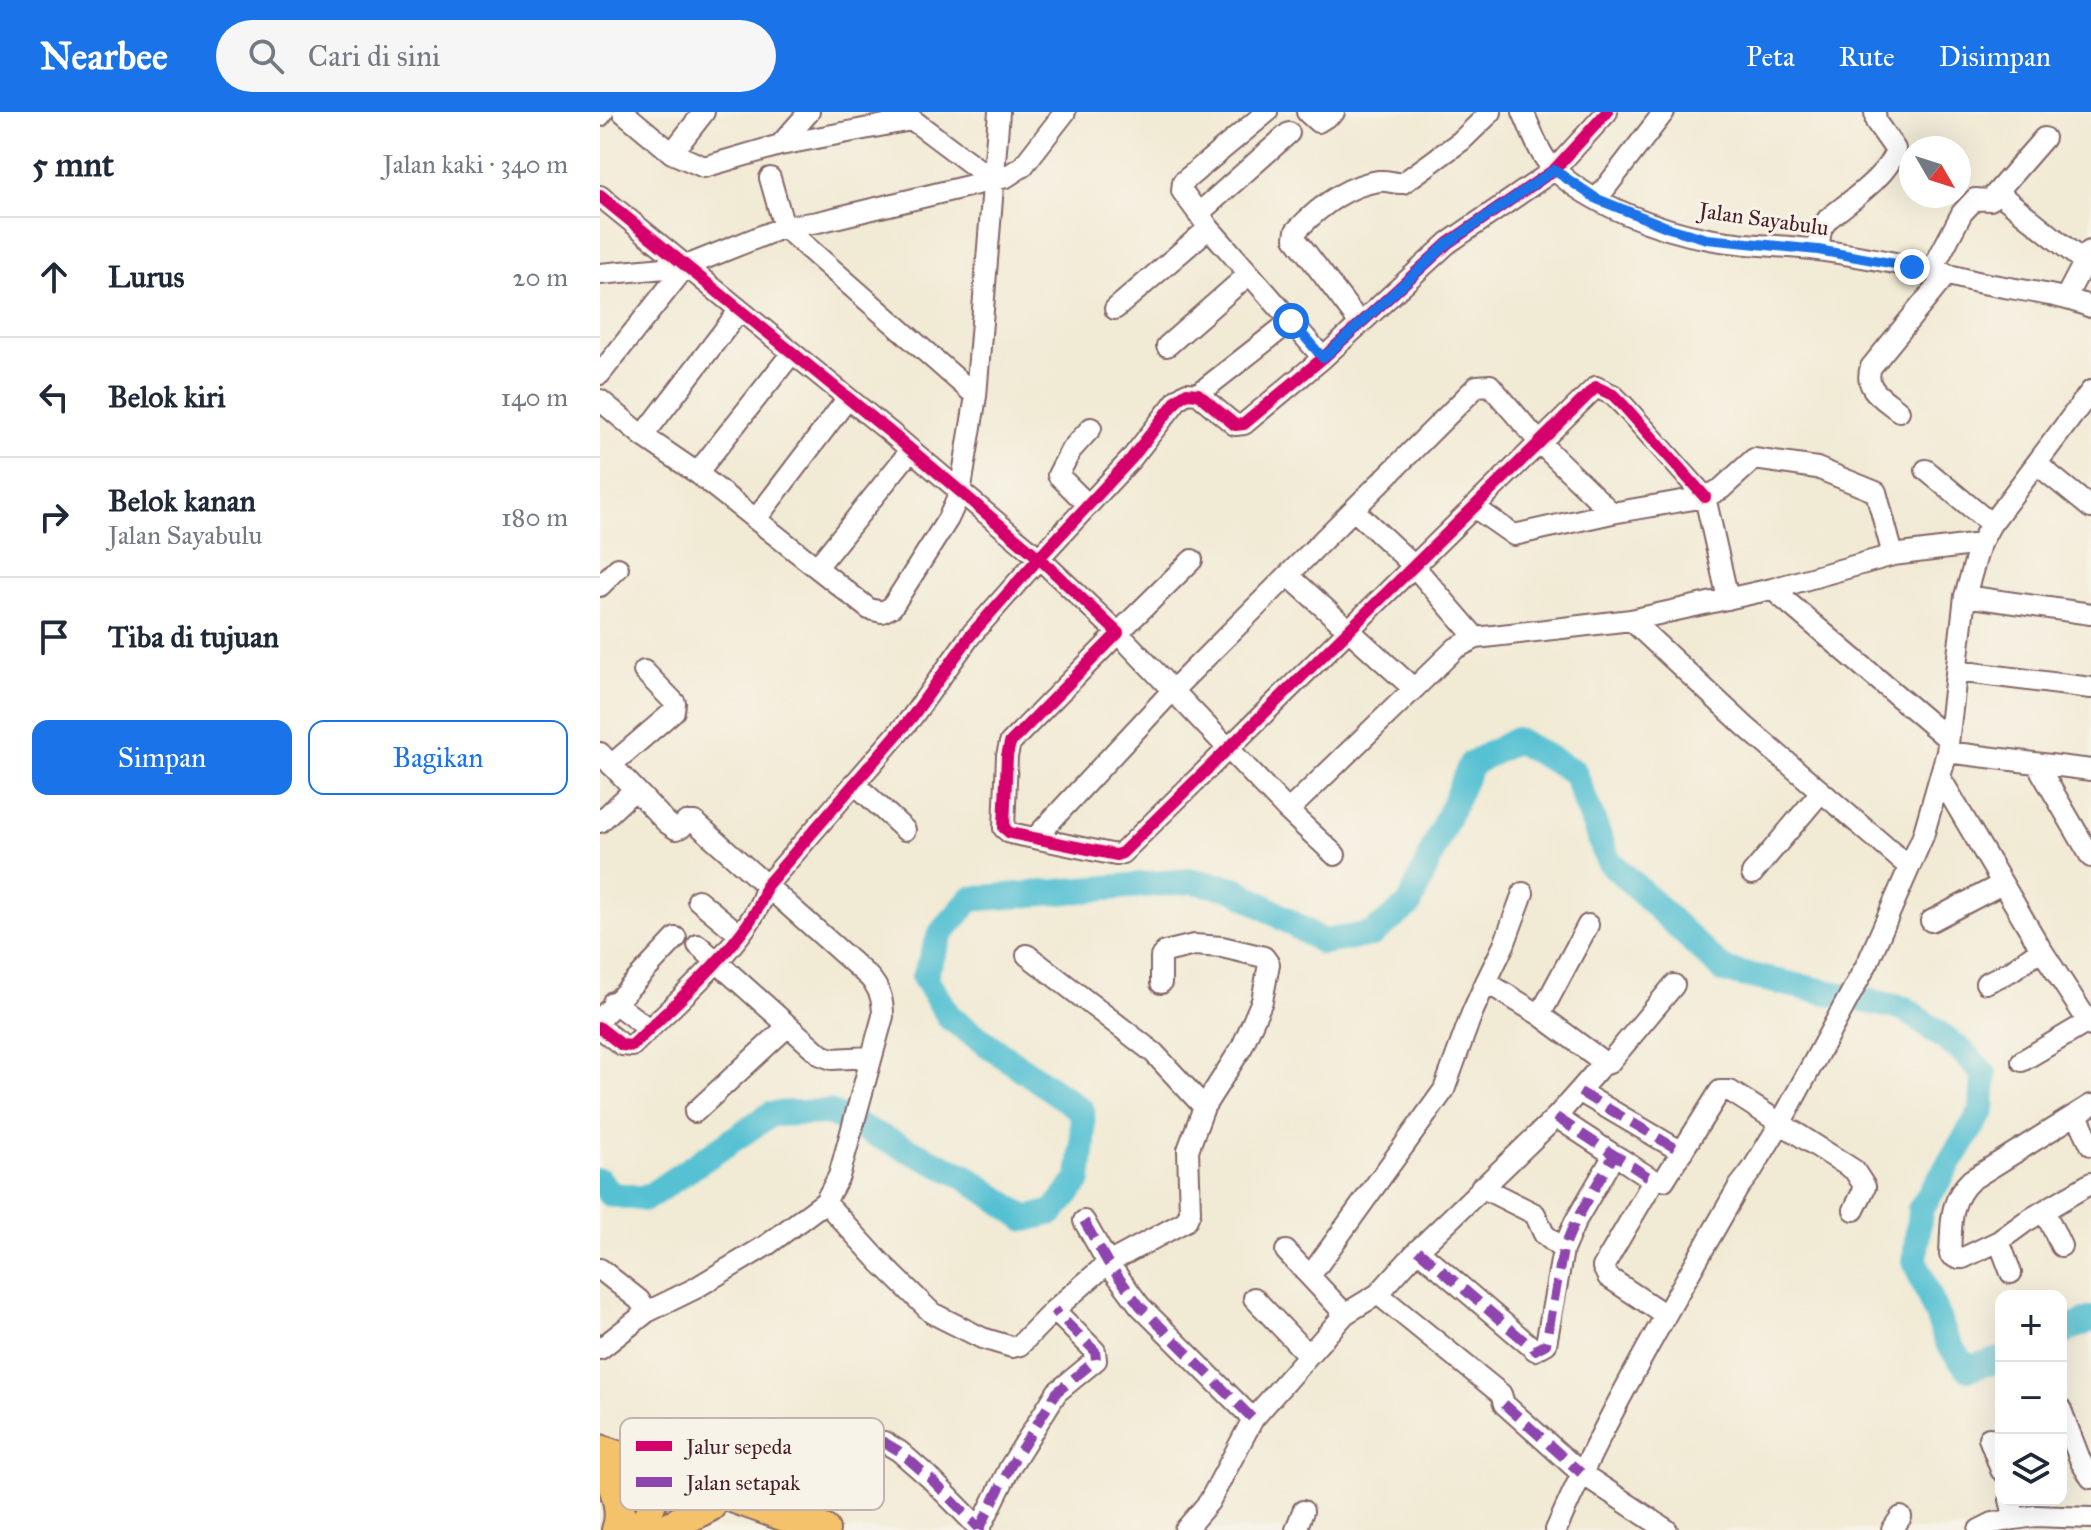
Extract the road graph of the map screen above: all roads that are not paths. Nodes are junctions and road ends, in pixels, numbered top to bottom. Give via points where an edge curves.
1 (623, 112) edge
2 (704, 112) edge
3 (809, 112) edge
4 (999, 112) edge
5 (1065, 112) edge
6 (1267, 112) edge
7 (1307, 112) edge
8 (1334, 112) edge
9 (1491, 112) edge
10 (1523, 112) edge
11 (1607, 112) edge
12 (1664, 112) edge
13 (1875, 112) edge
14 (906, 116) edge
15 (1289, 133) dead end
16 (2044, 138) dead end
17 (780, 145) junction
18 (672, 153) junction
19 (1554, 170) junction
20 (770, 178) dead end
21 (994, 181) junction
22 (1997, 192) junction
23 (600, 196) edge
24 (1597, 199) junction
25 (1204, 221) junction
26 (784, 227) junction
27 (1818, 250) junction
28 (2087, 256) edge
29 (686, 266) junction
30 (1940, 272) junction
31 (600, 274) edge
32 (1249, 274) junction
33 (2066, 297) junction
34 (2091, 307) edge
35 (1115, 309) dead end
36 (739, 311) junction
37 (1291, 321) junction
38 (1359, 322) junction
39 (1167, 346) dead end
40 (792, 353) junction
41 (1323, 358) junction
42 (600, 374) edge
43 (2091, 391) edge
44 (1198, 394) junction
45 (976, 396) junction
46 (848, 398) junction
47 (600, 400) edge
48 (1899, 411) dead end
49 (1091, 428) dead end
50 (643, 436) junction
51 (1540, 443) junction
52 (911, 450) junction
53 (2038, 465) junction
54 (1926, 470) dead end
55 (697, 473) junction
56 (960, 493) junction
57 (1705, 497) junction
58 (1088, 505) junction
59 (1474, 507) junction
60 (2091, 508) edge
61 (1354, 510) junction
62 (1612, 513) junction
63 (756, 519) junction
64 (1991, 524) junction
65 (1980, 544) junction
66 (1893, 555) junction
67 (1039, 558) junction
68 (1192, 560) dead end
69 (1413, 565) junction
70 (817, 567) junction
71 (618, 568) dead end
72 (1289, 576) junction
73 (600, 586) edge
74 (1772, 589) junction
75 (1965, 596) junction
76 (1728, 599) junction
77 (2091, 614) edge
78 (1631, 620) junction
79 (1350, 629) junction
80 (1118, 633) junction
81 (1476, 638) junction
82 (644, 671) dead end
83 (1957, 671) junction
84 (1413, 688) junction
85 (2091, 688) edge
86 (1172, 691) junction
87 (1947, 746) junction
88 (1229, 750) junction
89 (605, 759) edge
90 (2038, 766) junction
91 (2091, 770) edge
92 (1941, 779) junction
93 (854, 783) junction
94 (634, 790) junction
95 (1821, 792) junction
96 (1288, 811) junction
97 (600, 822) edge
98 (905, 830) dead end
99 (1035, 838) junction
100 (1335, 855) dead end
101 (2091, 857) edge
102 (1908, 866) junction
103 (1752, 874) dead end
104 (2002, 884) junction
105 (766, 886) junction
106 (1523, 893) dead end
107 (698, 900) dead end
108 (1931, 921) dead end
109 (1588, 925) dead end
110 (739, 934) junction
111 (676, 938) dead end
112 (698, 945) dead end
113 (2041, 949) junction
114 (1027, 955) dead end
115 (717, 961) junction
116 (1486, 982) junction
117 (1161, 983) dead end
118 (1986, 983) dead end
119 (1674, 985) dead end
120 (613, 1002) junction
121 (1540, 1015) junction
122 (600, 1019) edge
123 (2090, 1024) edge
124 (788, 1026) junction
125 (600, 1028) edge
126 (649, 1029) junction
127 (2022, 1061) dead end
128 (868, 1062) junction
129 (1601, 1066) junction
130 (1580, 1092) junction
131 (1204, 1107) junction
132 (2084, 1110) edge
133 (695, 1112) dead end
134 (1556, 1117) junction
135 (1780, 1124) junction
136 (2091, 1145) edge
137 (1682, 1152) junction
138 (1614, 1155) junction
139 (1655, 1180) junction
140 (2091, 1183) edge
141 (1481, 1187) junction
142 (825, 1202) junction
143 (1854, 1210) dead end
144 (2045, 1212) junction
145 (1084, 1221) dead end
146 (1999, 1241) junction
147 (2061, 1246) dead end
148 (1418, 1250) junction
149 (1563, 1250) junction
150 (1286, 1251) dead end
151 (1108, 1263) junction
152 (600, 1269) edge
153 (2011, 1273) dead end
154 (1310, 1276) junction
155 (1378, 1294) junction
156 (1254, 1298) dead end
157 (1054, 1310) junction
158 (647, 1312) junction
159 (1345, 1314) junction
160 (1664, 1314) junction
161 (600, 1349) edge
162 (1308, 1355) junction
163 (1253, 1419) junction
164 (2067, 1426) edge
165 (1989, 1438) dead end
166 (884, 1442) edge
167 (1995, 1454) edge
168 (603, 1465) edge
169 (1581, 1473) junction
170 (2091, 1478) edge
171 (650, 1510) edge
172 (659, 1510) edge
173 (702, 1510) edge
174 (722, 1510) edge
175 (765, 1510) edge
176 (2012, 1510) edge
177 (2091, 1518) edge
178 (979, 1529) edge
179 (617, 1530) edge
180 (636, 1530) edge
181 (651, 1530) edge
182 (663, 1530) edge
183 (779, 1530) edge
184 (824, 1530) edge
185 (1185, 1530) edge
186 (1556, 1530) edge
187 (1667, 1530) edge
188 (1979, 1530) edge

1 - 18 street
2 - 18 street
3 - 17 street
4 - 21 street
5 - 21 street via 1023,166
6 - 25 street via 1183,182 1182,191
7 - 8 street via 1318,122
9 - 38 street via 1403,183 1371,182 1332,199 1296,231 1295,238
10 - 19 street, Jalan Sayabulu
11 - 19 street
12 - 24 street
13 - 27 street via 1895,149 1893,159 1828,219
14 - 17 street
14 - 21 street
15 - 25 street
16 - 22 street
17 - 18 street via 709,167
19 - 24 street, Jalan Sayabulu
19 - 38 street via 1448,243
20 - 26 street
21 - 26 street
21 - 45 street
22 - 28 street
22 - 30 street via 1990,200 1975,199 1962,213
23 - 29 street
24 - 27 street, Jalan Sayabulu via 1707,239
25 - 32 street
25 - 35 street
26 - 29 street
26 - 45 street
27 - 30 street, Jalan Sayabulu
28 - 33 street
29 - 31 street
29 - 36 street
29 - 42 street
30 - 33 street, Jalan Sayabulu
30 - 48 street via 1867,378 1870,387
32 - 37 street
32 - 39 street
33 - 34 street, Jalan Sayabulu
36 - 40 street
36 - 50 street
37 - 41 street
37 - 44 street
38 - 41 street
40 - 46 street
40 - 55 street
41 - 44 street via 1241,425
43 - 53 street
44 - 58 street via 1178,399
45 - 56 street
46 - 52 street
46 - 63 street
47 - 50 street
49 - 58 street via 1058,475
50 - 55 street
51 - 57 street via 1596,387 1624,406
51 - 59 street
51 - 61 street via 1490,385 1477,386
51 - 62 street
52 - 56 street
52 - 70 street
53 - 60 street
53 - 64 street
54 - 64 street
55 - 63 street
56 - 67 street
56 - 70 street via 892,607 882,612 869,609
57 - 62 street
57 - 66 street via 1754,459 1817,468 1876,492
57 - 76 street
58 - 67 street
59 - 62 street via 1514,535
59 - 69 street
61 - 69 street
61 - 72 street
63 - 70 street
64 - 65 street
65 - 66 street
65 - 75 street
66 - 74 street
67 - 80 street
67 - 93 street
68 - 80 street
69 - 79 street
69 - 81 street
71 - 73 street
72 - 79 street
72 - 86 street
74 - 76 street
74 - 87 street
75 - 77 street
75 - 83 street
76 - 78 street
78 - 81 street
78 - 95 street
79 - 84 street
79 - 88 street
80 - 86 street
80 - 99 street via 1010,743 1004,828
81 - 84 street via 1456,648
82 - 89 street via 675,703 674,711
83 - 85 street
83 - 87 street
84 - 96 street
86 - 88 street
86 - 99 street
87 - 90 street
87 - 92 street
88 - 96 street
88 - 99 street via 1122,853 1086,851
89 - 94 street
90 - 91 street
90 - 101 street
92 - 102 street
92 - 104 street
93 - 98 street
93 - 105 street
94 - 97 street
94 - 105 street via 676,829 695,822
95 - 102 street
95 - 103 street
96 - 100 street
102 - 135 street via 1868,962
104 - 108 street
104 - 113 street
105 - 110 street via 756,913
105 - 128 street via 877,985 883,1016
106 - 116 street
107 - 110 street
109 - 121 street
110 - 115 street
111 - 120 street
112 - 115 street
113 - 118 street
113 - 123 street
114 - 131 street via 1154,1053
115 - 124 street
115 - 126 street
116 - 121 street
116 - 154 street via 1444,1090
117 - 131 street via 1165,952 1194,945 1264,957 1269,964 1262,1001 1242,1047
119 - 129 street
120 - 122 street
120 - 126 street
121 - 129 street via 1600,1058
123 - 127 street
124 - 128 street via 821,1055
124 - 133 street
125 - 126 street via 626,1046
128 - 142 street via 839,1176
129 - 130 street
130 - 134 street
130 - 137 street
131 - 151 street via 1188,1150 1186,1221
132 - 136 street
132 - 146 street via 1960,1191 1953,1204 1950,1254 1963,1258
134 - 138 street
134 - 141 street
135 - 137 street via 1730,1091 1720,1091
135 - 143 street via 1859,1174 1865,1187
135 - 160 street
137 - 139 street via 1664,1180
138 - 139 street
138 - 149 street
139 - 160 street via 1603,1267 1608,1277
140 - 144 street
141 - 148 street
141 - 149 street via 1535,1214 1544,1234
142 - 157 street via 932,1313 982,1338 1020,1345
142 - 158 street via 767,1245
144 - 146 street
144 - 147 street
145 - 151 street
146 - 153 street
148 - 149 street via 1535,1350 1546,1344
148 - 155 street
150 - 154 street
151 - 157 street
151 - 163 street via 1140,1306
152 - 158 street
154 - 159 street
155 - 159 street
155 - 169 street via 1501,1394 1504,1404
156 - 162 street
157 - 178 street via 1095,1351 1096,1360 1057,1392
158 - 161 street
159 - 162 street
160 - 169 street
162 - 163 street
163 - 185 street via 1209,1502
164 - 170 street
165 - 167 street
166 - 178 street via 931,1479
168 - 179 highway via 619,1504
169 - 186 street
169 - 187 street
171 - 180 main road
172 - 181 main road
173 - 182 highway
174 - 183 highway
175 - 184 highway
176 - 177 street
176 - 188 street

